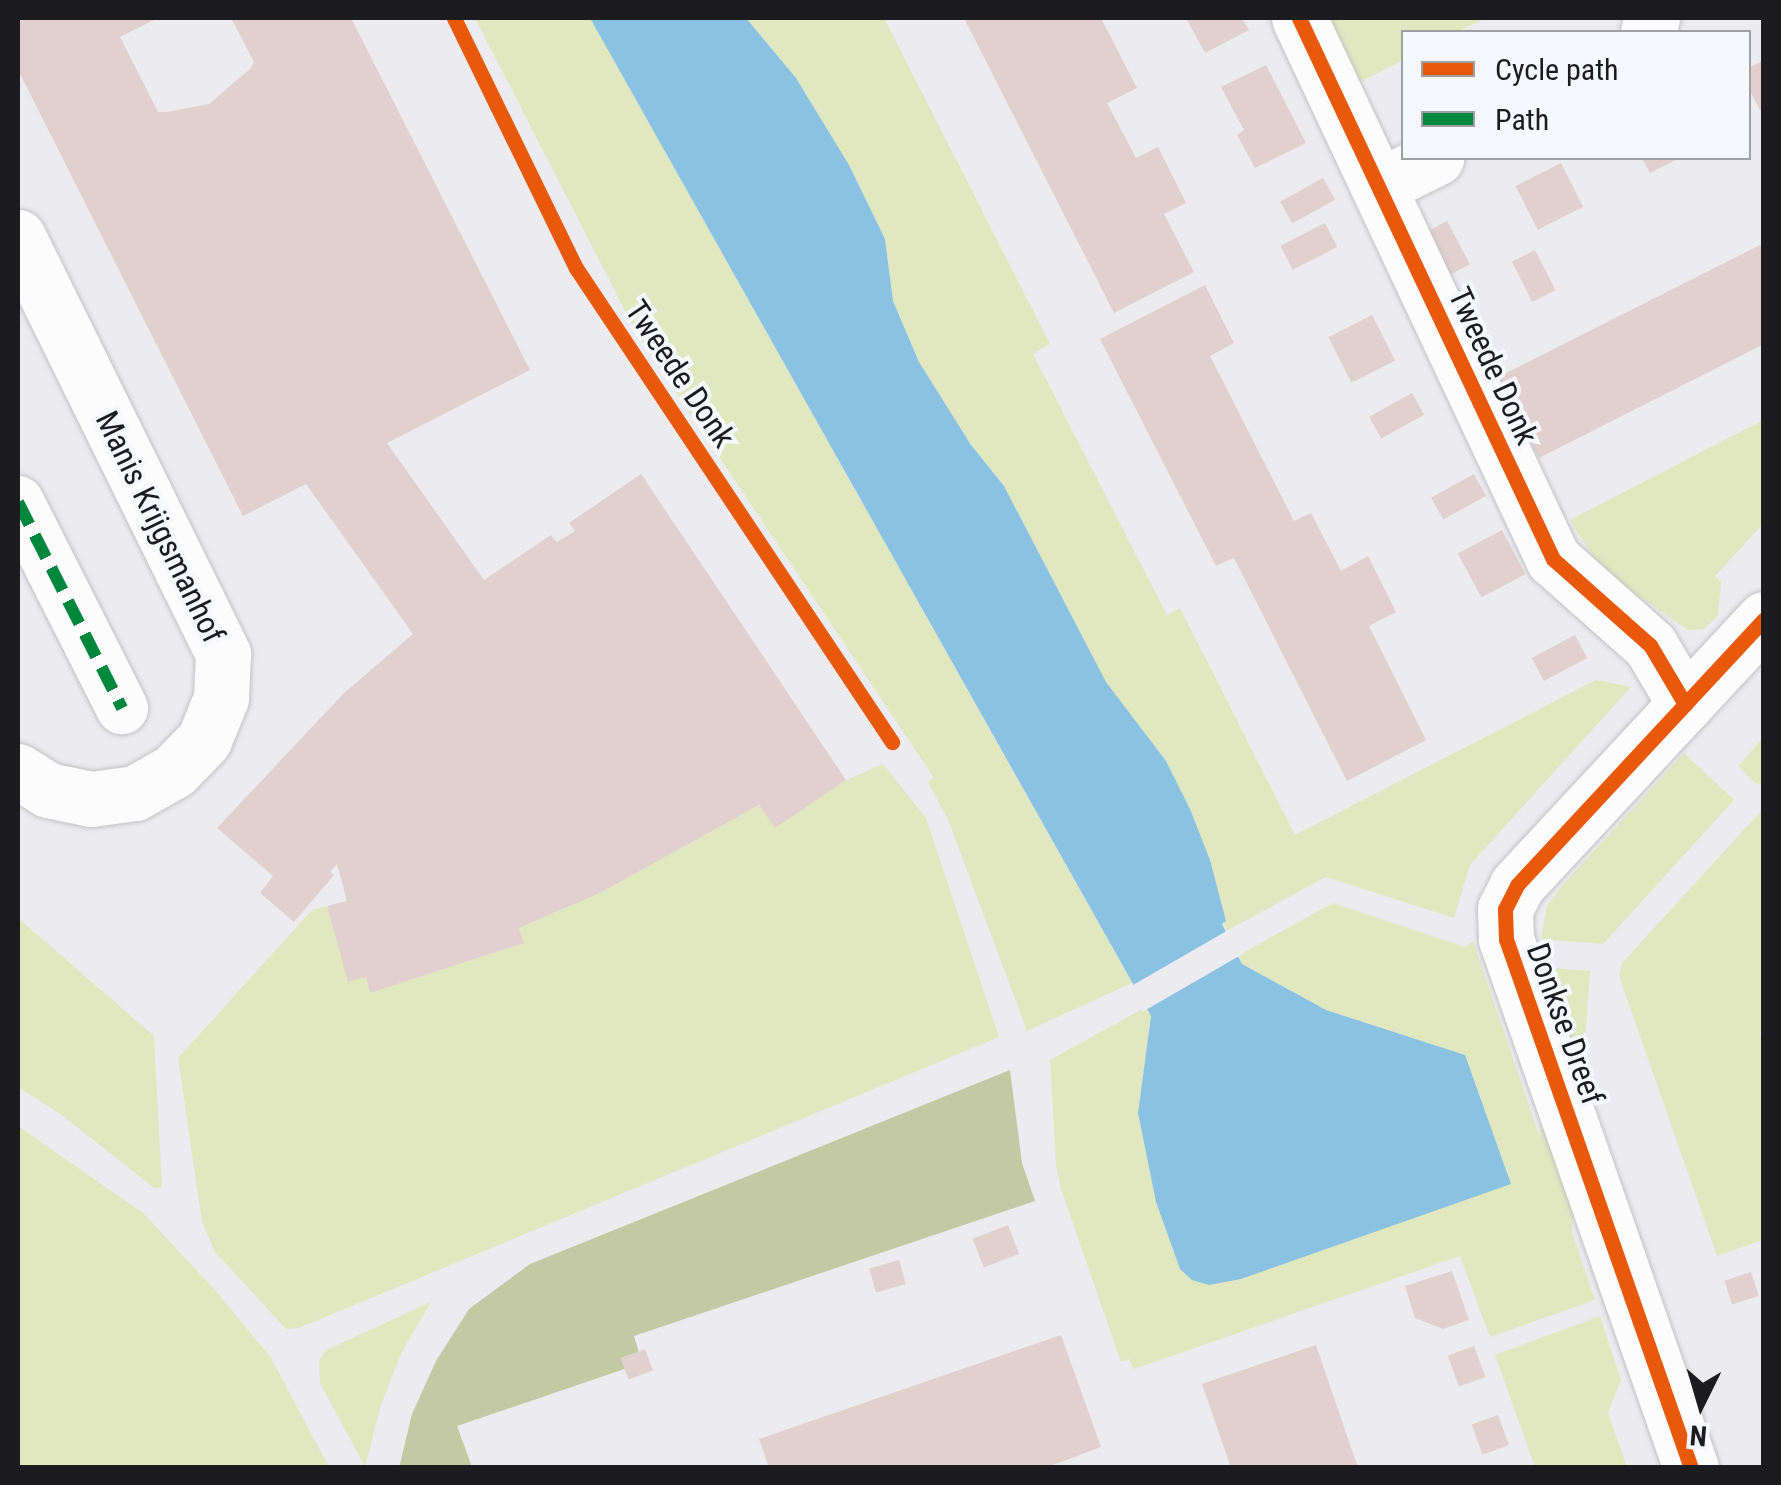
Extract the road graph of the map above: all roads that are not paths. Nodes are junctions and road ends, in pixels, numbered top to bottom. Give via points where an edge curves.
1 (1299, 18) edge
2 (1432, 160) edge
3 (1379, 186) junction
4 (18, 237) edge
5 (18, 502) edge
6 (1764, 619) edge
7 (1686, 704) junction
8 (122, 708) dead end
9 (18, 771) edge
10 (1691, 1468) edge

1 - 3 street, Tweede Donk
2 - 3 street
3 - 7 street, Tweede Donk via 1554,558 1650,646
4 - 9 street, Manis Krijgsmanhof via 223,654 221,698 204,740 174,772 135,792 91,798 48,790
5 - 8 street
6 - 7 street, Donkse Dreef
7 - 10 street, Donkse Dreef via 1517,885 1505,909 1506,940

